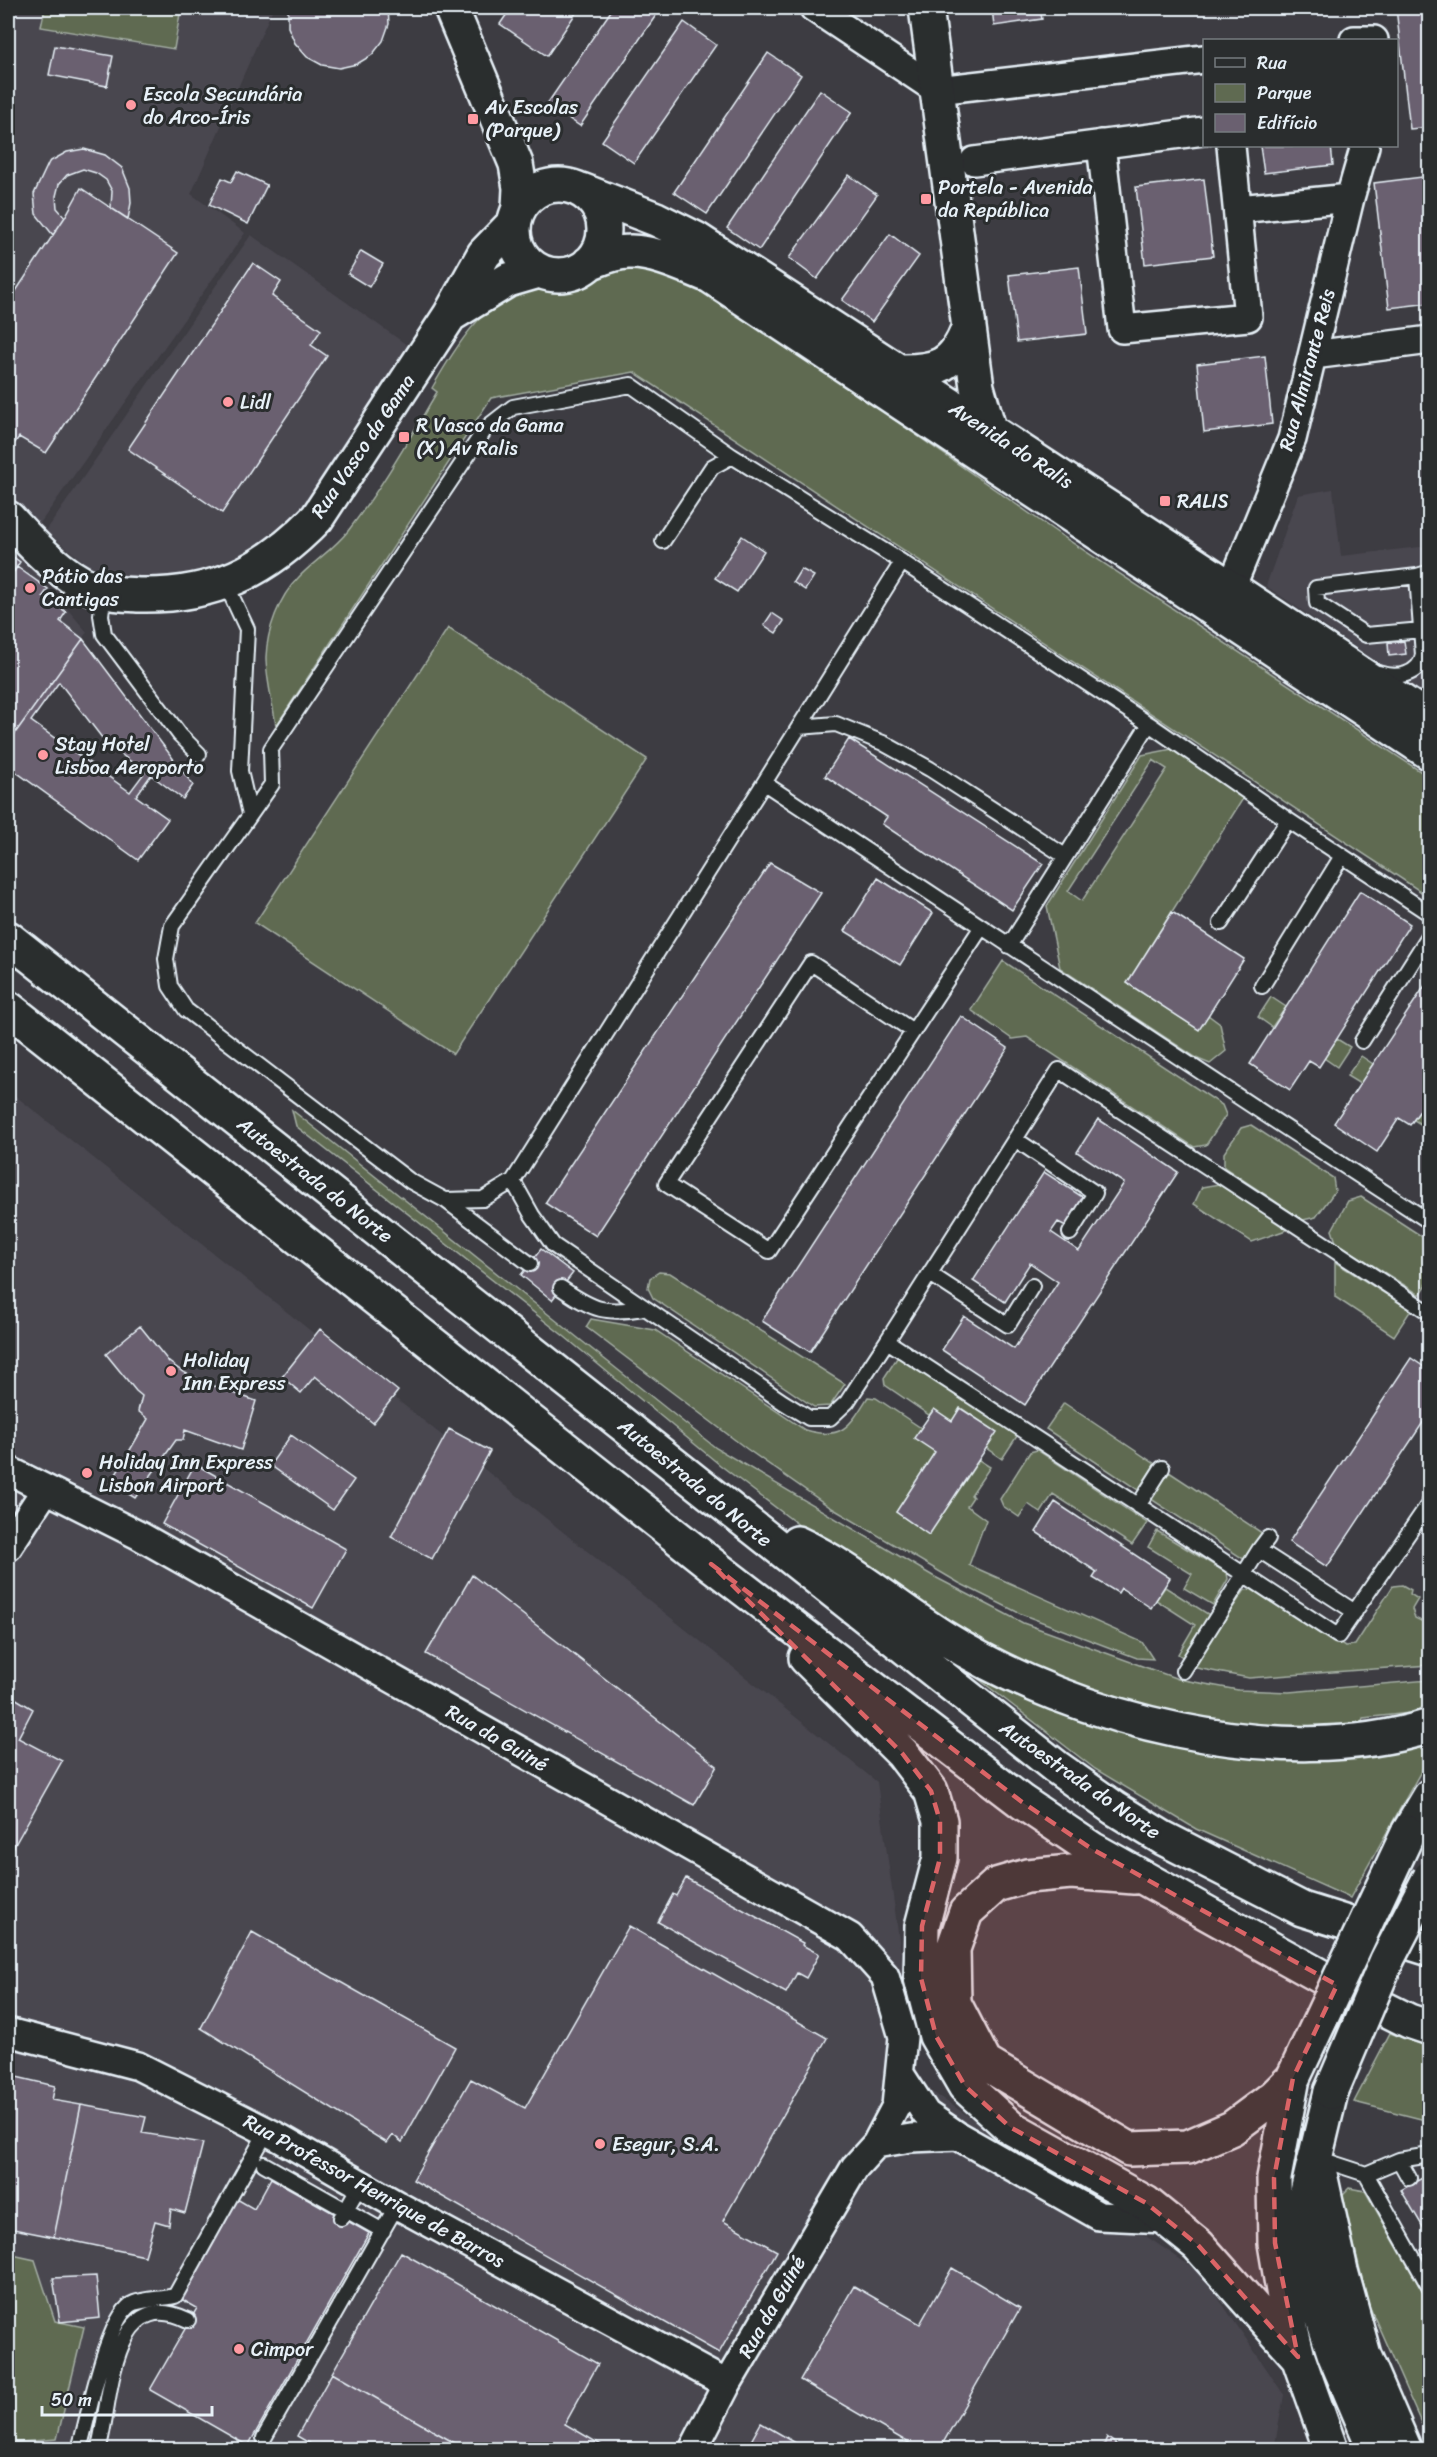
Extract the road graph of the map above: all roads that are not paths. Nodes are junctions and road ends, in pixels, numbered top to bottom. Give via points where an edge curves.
1 (451, 8) edge
2 (814, 8) edge
3 (926, 8) edge
4 (1203, 59) edge
5 (937, 90) junction
6 (1203, 131) edge
7 (1101, 144) junction
8 (1231, 147) edge
9 (1365, 147) edge
10 (974, 161) dead end
11 (581, 190) junction
12 (1350, 198) junction
13 (1238, 209) junction
14 (517, 215) junction
15 (589, 264) junction
16 (539, 270) junction
17 (450, 315) junction
18 (968, 329) junction
19 (1430, 340) edge
20 (1313, 355) junction
21 (898, 371) junction
22 (990, 432) junction
23 (732, 456) junction
24 (8, 518) edge
25 (663, 541) dead end
26 (902, 562) junction
27 (1424, 574) edge
28 (225, 582) junction
29 (1231, 588) junction
30 (104, 592) junction
31 (1422, 630) junction
32 (1336, 658) junction
33 (1430, 720) edge
34 (1149, 724) junction
35 (799, 727) junction
36 (1430, 753) edge
37 (200, 754) dead end
38 (764, 783) junction
39 (250, 814) junction
40 (1288, 820) junction
41 (1065, 856) junction
42 (1342, 856) junction
43 (1430, 914) edge
44 (1221, 923) dead end
45 (981, 928) junction
46 (1430, 934) edge
47 (8, 938) edge
48 (1008, 946) junction
49 (1262, 986) dead end
50 (8, 1008) edge
51 (913, 1031) junction
52 (1362, 1041) dead end
53 (1015, 1138) junction
54 (513, 1181) junction
55 (445, 1200) junction
56 (1430, 1222) edge
57 (1070, 1233) dead end
58 (530, 1264) dead end
59 (930, 1274) junction
60 (1032, 1286) dead end
61 (561, 1288) dead end
62 (644, 1308) junction
63 (1430, 1313) edge
64 (887, 1341) junction
65 (1162, 1468) dead end
66 (8, 1470) edge
67 (46, 1489) junction
68 (1430, 1502) edge
69 (1138, 1506) junction
70 (748, 1525) junction
71 (1268, 1538) dead end
72 (8, 1546) edge
73 (1259, 1550) junction
74 (711, 1564) junction
75 (1244, 1575) junction
76 (1355, 1612) junction
77 (1183, 1671) dead end
78 (1430, 1726) edge
79 (1430, 1796) edge
80 (1430, 1877) edge
81 (1143, 1878) junction
82 (1430, 1949) edge
83 (1430, 2028) edge
84 (8, 2032) edge
85 (900, 2074) junction
86 (1293, 2078) junction
87 (267, 2131) junction
88 (958, 2136) junction
89 (876, 2144) junction
90 (1429, 2155) edge
91 (1317, 2158) junction
92 (1399, 2160) junction
93 (264, 2164) dead end
94 (855, 2167) junction
95 (1366, 2174) junction
96 (1409, 2178) dead end
97 (360, 2185) junction
98 (397, 2205) junction
99 (344, 2213) junction
100 (1166, 2219) junction
101 (384, 2231) junction
102 (1430, 2288) edge
103 (188, 2320) dead end
104 (1298, 2357) junction
105 (727, 2384) junction
106 (264, 2438) dead end
107 (1327, 2441) edge
108 (83, 2450) edge
109 (98, 2450) edge
110 (693, 2450) edge
111 (1375, 2450) edge
112 (1405, 2450) edge

1 - 14 main road via 516,164 520,188
2 - 5 street
3 - 5 main road
4 - 5 street
5 - 18 main road
6 - 7 street
7 - 10 street
7 - 13 street via 1122,329 1248,317
8 - 13 street
9 - 12 street, Rua Almirante Reis
11 - 14 main road via 565,184 547,185 531,193
11 - 15 main road via 600,211 604,225 598,252
11 - 21 main road, Avenida do Ralis via 696,239
12 - 13 street
12 - 20 street, Rua Almirante Reis
14 - 16 main road via 516,246
14 - 17 main road, Rua Vasco da Gama via 484,254
15 - 16 main road via 565,274
15 - 36 main road, Avenida do Ralis via 630,251 671,260 710,276
16 - 17 main road, Rua Vasco da Gama via 508,280
17 - 28 main road, Rua Vasco da Gama via 317,518 274,558
18 - 21 main road via 960,350 940,367
18 - 22 main road via 977,387
19 - 20 street
20 - 29 street, Rua Almirante Reis via 1292,439
21 - 22 main road, Avenida do Ralis
22 - 29 main road, Avenida do Ralis
23 - 25 lane via 712,467
23 - 26 lane
23 - 39 lane via 632,385 513,407 486,428 271,749 272,784
24 - 30 main road, Rua Vasco da Gama via 66,574
26 - 34 lane
26 - 35 lane
27 - 31 lane
27 - 31 lane via 1316,588 1317,603 1366,635
28 - 30 main road, Rua Vasco da Gama via 168,595
28 - 39 lane via 247,629 240,771
29 - 32 main road, Avenida do Ralis
30 - 37 lane via 104,634 180,735
31 - 32 lane via 1421,664 1398,677
32 - 33 main road, Avenida do Ralis
34 - 40 lane
34 - 41 lane
35 - 38 lane
35 - 41 lane via 836,724 883,743
38 - 45 lane
38 - 54 lane
39 - 55 lane via 172,926 166,959 170,986 186,1010 410,1181
40 - 42 lane
40 - 44 lane
41 - 48 lane
42 - 43 lane
42 - 49 lane
45 - 48 lane
45 - 51 lane
46 - 52 lane
47 - 70 main road, Autoestrada do Norte
48 - 56 lane
50 - 74 main road
51 - 51 lane via 769,1251 666,1184 811,963
53 - 57 lane via 1095,1193
53 - 59 lane
53 - 63 lane via 1059,1070
54 - 55 lane via 483,1199
54 - 62 lane via 553,1245
55 - 58 lane
59 - 60 lane via 1008,1326
59 - 64 lane
61 - 62 lane via 589,1307 616,1312
62 - 64 lane via 809,1418 830,1418 847,1402
64 - 69 lane
65 - 69 lane
66 - 67 street, Rua da Guiné
67 - 72 street
67 - 85 street, Rua da Guiné via 140,1536 849,1937 885,1976 903,2037
68 - 76 lane
69 - 75 lane
70 - 78 main road via 807,1548 947,1640 1006,1671 1078,1702 1142,1721 1244,1741 1301,1744 1372,1739
70 - 82 main road, Autoestrada do Norte via 1007,1730 1114,1808 1203,1860 1302,1909
71 - 73 lane
73 - 75 lane
73 - 76 lane
74 - 81 main road via 1022,1802
74 - 100 main road via 902,1753 931,1791 940,1821 940,1858 922,1926 921,1978 936,2036 965,2086 1010,2127 1146,2203
75 - 76 lane via 1338,1636
75 - 77 lane
79 - 86 main road, bridge via 1408,1833
80 - 91 main road, bridge via 1387,1960 1331,2092
81 - 83 main road via 1329,1981
81 - 86 main road via 1071,1872 1027,1876 996,1885 966,1912 953,1949 954,2003 986,2063 1129,2149 1188,2146 1232,2128
84 - 87 street, Rua Professor Henrique de Barros via 138,2066
85 - 88 street via 926,2114
85 - 89 street, Rua da Guiné via 896,2106
85 - 94 street, Rua da Guiné via 879,2100 860,2137
86 - 104 main road via 1274,2178 1275,2243
87 - 97 street, Rua Professor Henrique de Barros
87 - 108 lane via 175,2296 133,2303 121,2312 107,2342 81,2442
88 - 89 street
88 - 100 street via 1099,2216
89 - 94 street, Rua da Guiné
90 - 92 lane
91 - 95 lane
91 - 111 main road via 1307,2192 1306,2228 1317,2301 1335,2356
91 - 112 main road via 1364,2355
92 - 95 lane
92 - 96 lane
93 - 99 lane
94 - 105 street, Rua da Guiné
95 - 102 lane
97 - 98 street, Rua Professor Henrique de Barros
97 - 99 lane
98 - 101 lane
98 - 105 street, Rua Professor Henrique de Barros
99 - 101 lane
100 - 104 main road via 1198,2244
101 - 106 lane
103 - 109 lane via 177,2314 156,2313 134,2324 124,2337 112,2375
104 - 107 main road
105 - 110 street, Rua da Guiné

